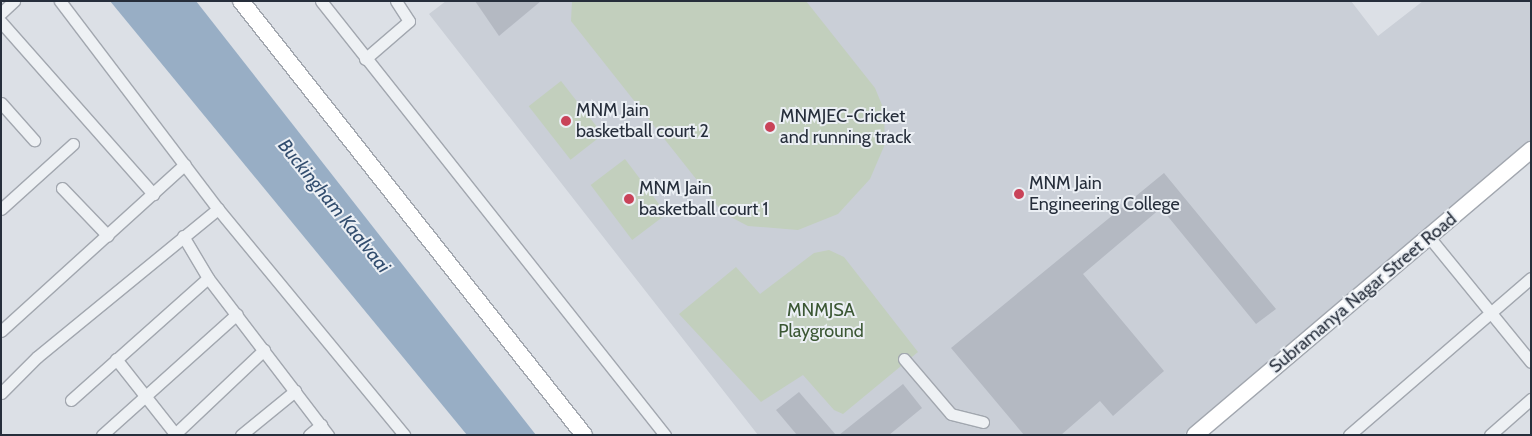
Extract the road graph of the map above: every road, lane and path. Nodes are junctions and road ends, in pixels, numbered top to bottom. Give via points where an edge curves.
1 (60, 1) edge
2 (241, 1) edge
3 (321, 1) edge
4 (396, 1) edge
5 (1, 22) edge
6 (365, 59) junction
7 (1, 103) edge
8 (34, 140) dead end
9 (72, 144) dead end
10 (1531, 150) edge
11 (185, 164) junction
12 (62, 188) dead end
13 (153, 194) junction
14 (218, 209) junction
15 (1, 210) edge
16 (108, 236) junction
17 (183, 236) junction
18 (1429, 237) junction
19 (208, 278) junction
20 (1531, 278) edge
21 (1491, 313) junction
22 (237, 314) junction
23 (1, 332) edge
24 (264, 350) junction
25 (116, 359) junction
26 (904, 359) dead end
27 (1531, 362) edge
28 (294, 391) junction
29 (1, 393) edge
30 (145, 396) junction
31 (1531, 399) edge
32 (71, 400) dead end
33 (983, 422) dead end
34 (325, 430) edge
35 (175, 434) edge
36 (102, 435) edge
37 (241, 435) edge
38 (309, 435) edge
39 (404, 435) edge
40 (584, 435) edge
41 (665, 435) edge
42 (1195, 435) edge
43 (1349, 435) edge
44 (1490, 435) edge

1 - 11 street
2 - 40 street
3 - 6 street
4 - 6 street via 409,21
5 - 13 street
6 - 41 street
7 - 8 street
9 - 15 street
10 - 18 street, Subramanya Nagar Street Road
11 - 13 street
11 - 14 street
12 - 16 street
13 - 16 street
14 - 17 street
14 - 39 street
16 - 23 street
17 - 19 street
17 - 29 street via 37,357
18 - 21 street
18 - 42 street, Subramanya Nagar Street Road
19 - 22 street
19 - 25 street
20 - 21 street
21 - 27 street
21 - 43 street
22 - 24 street
22 - 30 street
24 - 28 street
24 - 35 street
25 - 30 street
25 - 32 street
26 - 33 street via 951,414
28 - 34 street
28 - 37 street
30 - 35 street
30 - 36 street
31 - 44 street
34 - 38 street

